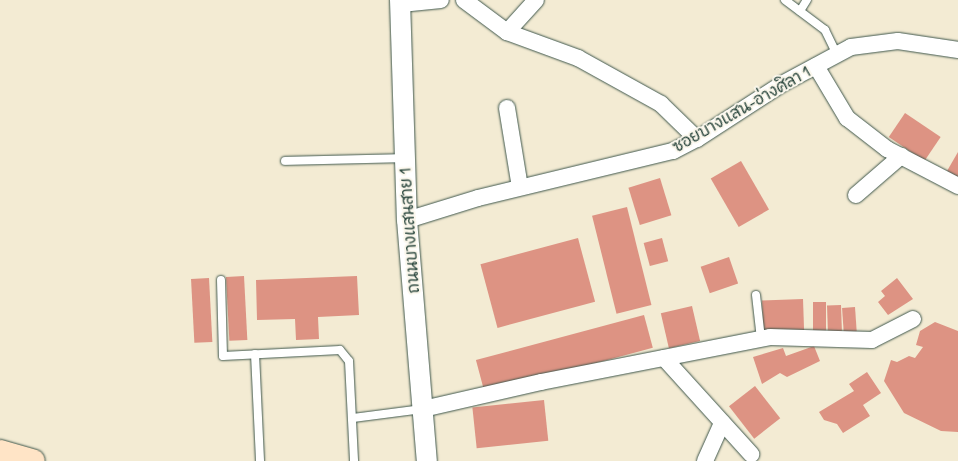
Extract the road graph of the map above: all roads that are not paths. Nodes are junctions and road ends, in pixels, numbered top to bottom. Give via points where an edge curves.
1 (435, 0) edge
2 (464, 0) edge
3 (536, 0) edge
4 (785, 0) edge
5 (806, 0) edge
6 (400, 2) edge
7 (800, 11) junction
8 (508, 32) junction
9 (958, 50) edge
10 (837, 55) junction
11 (816, 66) junction
12 (507, 108) dead end
13 (697, 139) junction
14 (901, 156) junction
15 (405, 158) junction
16 (286, 162) dead end
17 (958, 186) edge
18 (520, 188) junction
19 (856, 195) dead end
20 (407, 220) junction
21 (221, 280) dead end
22 (756, 295) dead end
23 (913, 319) dead end
24 (761, 339) junction
25 (255, 354) junction
26 (664, 358) junction
27 (423, 409) junction
28 (353, 418) junction
29 (722, 423) junction
30 (0, 451) edge
31 (751, 454) dead end
32 (34, 461) edge
33 (260, 461) edge
34 (354, 461) edge
35 (426, 461) edge
36 (706, 461) edge

1 - 6 street
2 - 8 street
3 - 8 street
4 - 7 lane
5 - 7 lane
6 - 15 street, ถนนบางแสนสาย 1
7 - 10 lane via 825,30
8 - 13 street via 578,58 661,104
9 - 10 street, ซอยบางแสน-อ่างศิลา 1 via 898,41 851,47
10 - 11 street, ซอยบางแสน-อ่างศิลา 1
11 - 13 street, ซอยบางแสน-อ่างศิลา 1
11 - 14 street via 847,118
12 - 18 street
13 - 18 street, ซอยบางแสน-อ่างศิลา 1 via 673,151
14 - 17 street
14 - 19 street
15 - 16 lane
15 - 20 street, ถนนบางแสนสาย 1
18 - 20 street, ซอยบางแสน-อ่างศิลา 1
20 - 27 street, ถนนบางแสนสาย 1
21 - 25 lane via 223,356
22 - 24 lane
23 - 24 street via 872,340
24 - 26 street
25 - 28 lane via 340,350 350,360
25 - 33 lane
26 - 27 street
26 - 29 street
27 - 28 lane
27 - 35 street, ถนนบางแสนสาย 1
28 - 34 lane
29 - 31 street
29 - 36 street
30 - 32 main road

